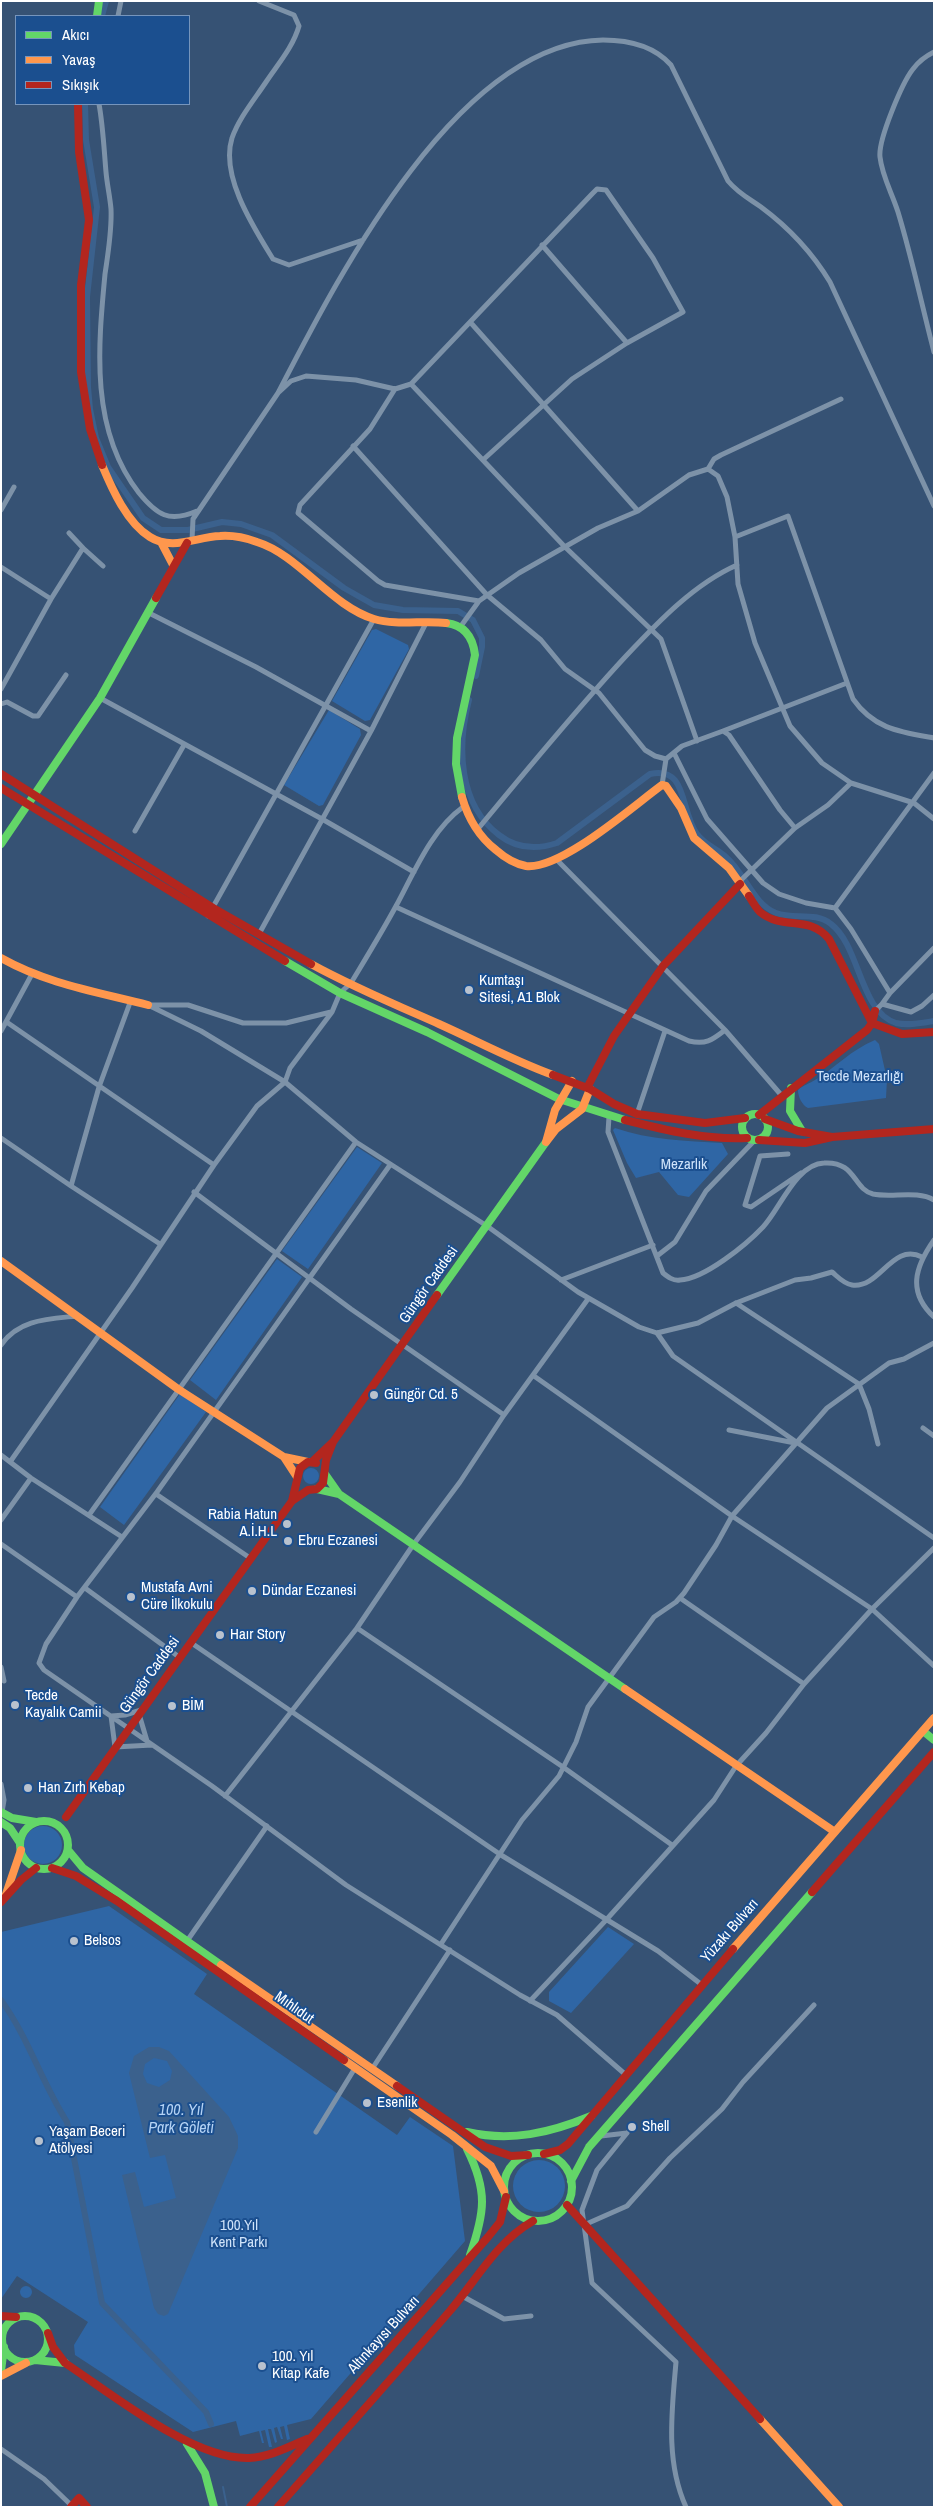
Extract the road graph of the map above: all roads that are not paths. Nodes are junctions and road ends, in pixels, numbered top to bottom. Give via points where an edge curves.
1 (99, 1) edge
2 (121, 1) edge
3 (259, 1) edge
4 (97, 15) edge
5 (118, 15) edge
6 (934, 52) edge
7 (78, 105) edge
8 (99, 105) edge
9 (363, 240) junction
10 (542, 245) junction
11 (471, 323) junction
12 (627, 343) junction
13 (934, 352) edge
14 (411, 384) junction
15 (395, 389) junction
16 (278, 392) junction
17 (841, 399) dead end
18 (543, 406) junction
19 (353, 446) junction
20 (484, 459) junction
21 (708, 469) junction
22 (14, 487) dead end
23 (934, 506) edge
24 (1, 510) edge
25 (198, 511) junction
26 (638, 511) junction
27 (69, 533) dead end
28 (735, 537) junction
29 (190, 541) junction
30 (162, 544) junction
31 (564, 546) junction
32 (84, 548) junction
33 (173, 565) junction
34 (737, 565) junction
35 (103, 566) dead end
36 (1, 567) edge
37 (487, 594) junction
38 (51, 599) junction
39 (479, 601) junction
40 (147, 612) junction
41 (374, 619) junction
42 (426, 623) junction
43 (463, 624) junction
44 (652, 629) junction
45 (66, 675) dead end
46 (847, 683) junction
47 (1, 688) edge
48 (594, 690) junction
49 (100, 698) junction
50 (1, 704) edge
51 (326, 705) junction
52 (782, 709) junction
53 (372, 731) junction
54 (723, 731) junction
55 (934, 738) edge
56 (697, 740) junction
57 (184, 745) junction
58 (674, 752) junction
59 (666, 759) junction
60 (934, 773) edge
61 (1, 774) edge
62 (851, 783) junction
63 (662, 785) junction
64 (1, 788) edge
65 (275, 794) junction
66 (34, 795) junction
67 (914, 803) junction
68 (29, 805) junction
69 (463, 807) junction
70 (934, 818) edge
71 (322, 819) junction
72 (795, 828) junction
73 (477, 830) junction
74 (135, 831) dead end
75 (1, 844) edge
76 (556, 859) junction
77 (751, 870) junction
78 (414, 872) junction
79 (740, 882) junction
80 (396, 907) junction
81 (213, 908) junction
82 (835, 908) junction
83 (208, 916) junction
84 (258, 934) junction
85 (934, 948) edge
86 (1, 958) edge
87 (662, 966) junction
88 (32, 974) junction
89 (351, 983) junction
90 (340, 993) junction
91 (890, 993) junction
92 (934, 995) edge
93 (131, 1000) junction
94 (148, 1005) junction
95 (879, 1008) junction
96 (332, 1012) junction
97 (629, 1014) junction
98 (8, 1023) junction
99 (872, 1023) junction
100 (725, 1030) junction
101 (1, 1032) edge
102 (665, 1032) junction
103 (934, 1032) edge
104 (285, 1082) junction
105 (572, 1082) junction
106 (99, 1087) junction
107 (588, 1088) junction
108 (791, 1088) junction
109 (782, 1096) junction
110 (558, 1099) junction
111 (582, 1109) junction
112 (637, 1114) junction
113 (609, 1117) junction
114 (762, 1117) junction
115 (745, 1118) junction
116 (934, 1128) edge
117 (802, 1131) junction
118 (832, 1137) junction
119 (1, 1138) edge
120 (753, 1140) junction
121 (356, 1142) junction
122 (546, 1142) junction
123 (788, 1154) dead end
124 (214, 1165) junction
125 (390, 1165) junction
126 (805, 1170) junction
127 (71, 1186) junction
128 (194, 1192) junction
129 (934, 1200) edge
130 (487, 1226) junction
131 (934, 1240) edge
132 (160, 1244) junction
133 (653, 1245) junction
134 (274, 1254) junction
135 (657, 1256) junction
136 (922, 1257) junction
137 (1, 1261) edge
138 (309, 1279) junction
139 (562, 1280) junction
140 (588, 1299) junction
141 (736, 1303) junction
142 (78, 1316) junction
143 (934, 1317) edge
144 (101, 1332) junction
145 (657, 1333) junction
146 (934, 1343) edge
147 (1, 1345) edge
148 (404, 1345) junction
149 (534, 1376) junction
150 (858, 1384) junction
151 (178, 1389) junction
152 (214, 1412) junction
153 (504, 1414) junction
154 (923, 1428) dead end
155 (729, 1430) dead end
156 (934, 1436) edge
157 (333, 1442) junction
158 (797, 1443) junction
159 (878, 1444) dead end
160 (1, 1455) edge
161 (284, 1457) junction
162 (10, 1462) junction
163 (310, 1462) junction
164 (324, 1472) junction
165 (32, 1478) junction
166 (297, 1479) junction
167 (317, 1489) junction
168 (308, 1490) junction
169 (156, 1494) junction
170 (339, 1494) junction
171 (292, 1501) junction
172 (89, 1515) junction
173 (732, 1516) junction
174 (1, 1520) edge
175 (122, 1537) junction
176 (934, 1538) edge
177 (1, 1544) edge
178 (413, 1544) junction
179 (934, 1548) edge
180 (250, 1558) junction
181 (85, 1588) junction
182 (77, 1598) junction
183 (680, 1598) junction
184 (872, 1609) junction
185 (358, 1628) junction
186 (190, 1642) junction
187 (179, 1657) junction
188 (934, 1666) edge
189 (1, 1667) edge
190 (610, 1676) junction
191 (4, 1681) dead end
192 (804, 1684) junction
193 (292, 1710) junction
194 (140, 1712) junction
195 (111, 1716) junction
196 (934, 1718) edge
197 (128, 1728) junction
198 (923, 1731) junction
199 (934, 1740) edge
200 (149, 1743) junction
201 (115, 1747) junction
202 (934, 1752) edge
203 (736, 1766) junction
204 (563, 1767) junction
205 (1, 1784) edge
206 (225, 1796) junction
207 (2, 1812) edge
208 (66, 1817) junction
209 (1, 1822) edge
210 (38, 1822) junction
211 (48, 1822) junction
212 (267, 1826) junction
213 (835, 1832) junction
214 (65, 1834) junction
215 (672, 1845) junction
216 (20, 1846) junction
217 (68, 1850) junction
218 (501, 1855) junction
219 (36, 1868) junction
220 (52, 1868) junction
221 (3, 1900) edge
222 (607, 1919) junction
223 (187, 1941) junction
224 (441, 1944) junction
225 (450, 1950) junction
226 (702, 1985) junction
227 (530, 2001) junction
228 (814, 2005) dead end
229 (355, 2068) junction
230 (372, 2069) junction
231 (626, 2075) junction
232 (593, 2115) junction
233 (463, 2131) junction
234 (316, 2132) dead end
235 (601, 2136) junction
236 (464, 2145) junction
237 (544, 2154) junction
238 (528, 2155) junction
239 (571, 2181) junction
240 (505, 2194) junction
241 (567, 2205) junction
242 (532, 2221) junction
243 (583, 2225) junction
244 (468, 2259) junction
245 (462, 2296) junction
246 (1, 2316) edge
247 (531, 2316) dead end
248 (18, 2318) junction
249 (48, 2333) junction
250 (2, 2341) edge
251 (31, 2361) junction
252 (65, 2363) junction
253 (1, 2371) edge
254 (1, 2376) edge
255 (311, 2437) junction
256 (186, 2442) junction
257 (1, 2449) edge
258 (72, 2506) edge
259 (87, 2507) edge
260 (214, 2507) edge
261 (250, 2507) edge
262 (278, 2507) edge
263 (686, 2507) edge
264 (839, 2507) edge

1 - 4 main road
2 - 5 street
3 - 9 street via 294,15 299,26 290,47 242,119 232,140 231,163 245,211 273,259 281,264 289,265
6 - 13 street via 924,56 905,83 882,141 880,156 898,210
7 - 30 main road via 80,160 89,209 89,236 79,313 84,405 92,441 114,492 136,523 149,537
8 - 25 street via 111,209 100,366 103,409 109,436 119,460 151,507 175,518
9 - 16 street
9 - 23 street via 442,131 506,76 536,56 585,40 613,40 642,46 663,56 671,65 728,181 738,193 760,207 795,238 822,268
10 - 11 street
10 - 12 street
10 - 12 street via 597,189 606,190 611,195 653,258 682,312
11 - 14 street
11 - 18 street
12 - 18 street via 572,379
14 - 15 street
14 - 20 street
15 - 16 street via 356,380 306,376 292,381
15 - 19 street via 370,429
16 - 25 street
17 - 21 street via 721,455
18 - 20 street
18 - 26 street
19 - 37 street
19 - 39 street via 298,508 300,516 378,582
20 - 31 street
21 - 26 street via 689,475
21 - 28 street via 718,476 727,497
22 - 24 street
25 - 29 street via 193,519
26 - 31 street
27 - 32 street
28 - 34 street
28 - 46 street via 788,516
29 - 30 main road
29 - 33 main road
29 - 41 main road via 220,535 259,542
30 - 33 main road
31 - 37 street
31 - 44 street
32 - 35 street
32 - 38 street
33 - 40 main road
34 - 44 street via 720,572
34 - 52 street via 738,584 755,643
36 - 38 street
37 - 39 street
37 - 48 street via 541,640 565,669
38 - 47 street
39 - 43 street
40 - 49 main road
40 - 51 street
41 - 42 main road
41 - 51 street
42 - 43 main road
42 - 53 street
43 - 69 main road via 473,644 475,659 456,739
44 - 48 street
44 - 56 street via 667,653
45 - 50 street via 38,716 7,702
46 - 52 street
46 - 55 street via 854,699 873,722
48 - 59 street via 645,750
48 - 73 street
49 - 57 street
49 - 66 main road
51 - 53 street
51 - 65 street
52 - 54 street
52 - 62 street via 804,745 822,763
53 - 71 street
54 - 56 street
54 - 72 street
56 - 58 street
57 - 65 street
57 - 74 street
58 - 59 street
58 - 77 street via 707,820
59 - 63 street
60 - 67 street
61 - 66 main road
62 - 67 street
62 - 72 street via 828,805
63 - 76 main road
63 - 79 main road via 671,791 694,838 729,868
64 - 68 main road
65 - 71 street
65 - 81 street
66 - 68 main road
66 - 81 main road
67 - 70 street
67 - 82 street
68 - 75 main road
68 - 83 main road
69 - 73 main road
69 - 78 street via 449,817
71 - 78 street
71 - 84 street
72 - 77 street
73 - 76 main road via 500,854 514,861 528,866
76 - 87 street
77 - 79 street
77 - 82 street via 779,894
78 - 80 street
79 - 87 main road
79 - 99 main road via 760,912 778,921 810,924 821,930 836,949
80 - 89 street
80 - 97 street
81 - 83 street
81 - 84 main road
82 - 91 street
83 - 90 main road
84 - 89 main road
85 - 91 street
86 - 88 main road
87 - 97 main road
87 - 100 street
88 - 93 main road
88 - 98 street
89 - 90 street
89 - 105 main road via 517,1062
90 - 96 street
90 - 110 main road via 427,1032
91 - 95 street
92 - 95 street via 911,1012
93 - 94 main road
93 - 106 street
94 - 96 street via 188,1005 243,1023 286,1023
94 - 104 street via 201,1031
95 - 99 main road
96 - 104 street via 290,1068
97 - 102 street
97 - 107 main road via 600,1059
98 - 101 street
98 - 106 street
99 - 103 main road via 906,1036
99 - 108 main road
100 - 102 street via 702,1044
100 - 109 street
102 - 112 street
104 - 121 street
104 - 124 street via 257,1106
105 - 107 main road
105 - 110 main road
106 - 124 street
106 - 127 street
107 - 111 main road
107 - 112 main road
108 - 109 main road
108 - 117 main road via 789,1108 795,1124
109 - 114 main road
110 - 111 main road
110 - 122 main road
111 - 113 main road
111 - 122 main road via 556,1129
112 - 115 main road via 705,1123
113 - 120 main road via 710,1138
113 - 133 street via 608,1132
114 - 115 main road via 753,1114
114 - 117 main road
114 - 120 main road via 768,1131
115 - 120 main road via 742,1130
116 - 118 main road
117 - 118 main road
118 - 120 main road via 815,1141
119 - 127 street
120 - 135 street via 706,1191 674,1242
121 - 125 street
121 - 134 street
122 - 130 main road, Güngör Caddesi
123 - 126 street via 760,1156 745,1205 751,1207
124 - 128 street
125 - 130 street
125 - 138 street
126 - 129 street via 823,1163 840,1164 872,1194 919,1196
126 - 135 street via 763,1227 726,1258 698,1275 670,1279
127 - 132 street
128 - 132 street
128 - 134 street
130 - 139 street
130 - 148 main road, Güngör Caddesi
131 - 136 street
132 - 144 street
133 - 135 street
133 - 139 street
134 - 138 street
134 - 151 street
136 - 141 street via 915,1254 899,1256 870,1280 854,1286 832,1272 795,1280
136 - 143 street via 915,1279 926,1310
137 - 142 main road
138 - 148 street
138 - 152 street
139 - 140 street
140 - 145 street via 638,1327
140 - 149 street
141 - 145 street via 698,1323
141 - 150 street
142 - 144 main road
142 - 147 street via 32,1321 14,1331
144 - 151 main road
144 - 162 street
145 - 158 street via 673,1356
146 - 150 street via 889,1364
148 - 153 street
148 - 157 main road, Güngör Caddesi
149 - 153 street
149 - 173 street
150 - 158 street via 826,1408
150 - 159 street
151 - 152 main road
151 - 172 street
152 - 161 main road
152 - 169 street
153 - 178 street via 460,1482
154 - 156 street
155 - 158 street
157 - 163 main road
157 - 164 main road
158 - 173 street
158 - 176 street
160 - 162 street
161 - 163 main road
161 - 166 main road
162 - 165 street
163 - 164 main road
163 - 166 main road via 300,1468
164 - 167 main road via 323,1483
164 - 170 main road
165 - 172 street
165 - 174 street
166 - 168 main road
166 - 171 main road
167 - 168 main road
167 - 170 main road
168 - 171 main road
169 - 175 street
169 - 180 street
170 - 178 main road
171 - 180 main road, Güngör Caddesi
172 - 175 street
173 - 183 street via 716,1546
173 - 184 street
175 - 181 street
177 - 182 street
178 - 185 street
178 - 190 main road
179 - 184 street
180 - 186 main road, Güngör Caddesi
181 - 182 street
181 - 187 street
182 - 195 street via 46,1644 39,1663 44,1670
183 - 190 street via 654,1616
183 - 192 street
184 - 188 street
184 - 192 street
185 - 193 street
185 - 204 street
186 - 187 main road, Güngör Caddesi
186 - 193 street
187 - 194 main road, Güngör Caddesi
189 - 191 street
190 - 203 main road
190 - 204 street via 588,1707
192 - 203 street
193 - 206 street
193 - 218 street
194 - 195 street
194 - 197 main road, Güngör Caddesi
194 - 200 street
195 - 197 street
195 - 201 street
196 - 198 main road, Yüzakı Bulvarı
197 - 200 street
197 - 201 main road, Güngör Caddesi
198 - 199 main road
198 - 213 main road, Yüzakı Bulvarı
200 - 201 street
200 - 206 street
201 - 208 main road, Güngör Caddesi
202 - 235 main road
203 - 213 main road
203 - 215 street via 714,1800
204 - 215 street
204 - 218 street via 522,1820
205 - 207 street
206 - 212 street
207 - 210 main road via 22,1821
208 - 211 main road
208 - 214 main road
209 - 216 main road via 10,1828
210 - 211 main road
210 - 216 main road via 27,1828
211 - 214 main road
212 - 223 street
212 - 224 street via 346,1885
213 - 226 main road, Yüzakı Bulvarı
214 - 217 main road
215 - 222 street
216 - 219 main road via 26,1861
216 - 221 main road
217 - 220 main road via 59,1864
217 - 223 main road, Mıhlıdut via 83,1868
218 - 222 street
218 - 224 street
219 - 220 main road
219 - 221 main road
220 - 229 main road, Mıhlıdut via 76,1876 117,1901
222 - 226 street via 658,1951
222 - 227 street
223 - 230 main road, Mıhlıdut
224 - 225 street
225 - 227 street
225 - 230 street
226 - 231 main road, Yüzakı Bulvarı
227 - 231 street via 557,2015
228 - 243 street via 722,2109 670,2158 627,2206
229 - 234 street
229 - 236 main road, Mıhlıdut
230 - 233 main road, Mıhlıdut
231 - 232 main road, Yüzakı Bulvarı
232 - 233 main road via 531,2136 487,2137
232 - 237 main road, Yüzakı Bulvarı via 568,2144
233 - 238 main road, Mıhlıdut via 499,2153
235 - 239 main road via 582,2155
235 - 243 street via 627,2133 598,2170 582,2210
236 - 240 main road, Mıhlıdut via 491,2166
236 - 244 main road via 480,2177 484,2202 481,2226
237 - 238 main road
237 - 239 main road via 560,2162
238 - 240 main road via 510,2169 505,2179
239 - 241 main road via 572,2192
240 - 242 main road via 514,2211
240 - 244 main road, Altınkayısı Bulvarı via 500,2222
241 - 242 main road via 554,2218
241 - 243 main road
242 - 245 main road via 518,2228 506,2240
243 - 263 street via 592,2283 676,2362 670,2424 674,2463
243 - 264 main road
244 - 255 main road, Altınkayısı Bulvarı
245 - 247 street via 504,2319
245 - 262 main road
246 - 248 main road
248 - 249 main road via 25,2316 38,2320
248 - 250 main road via 6,2326
249 - 251 main road via 46,2349
249 - 252 main road via 53,2347
250 - 251 main road via 12,2358
250 - 253 main road
251 - 252 main road
251 - 254 main road
252 - 256 main road
255 - 256 main road via 270,2454 249,2458 221,2455
255 - 261 main road, Altınkayısı Bulvarı
256 - 260 main road via 202,2463
257 - 258 street via 44,2478
258 - 259 main road via 79,2498

